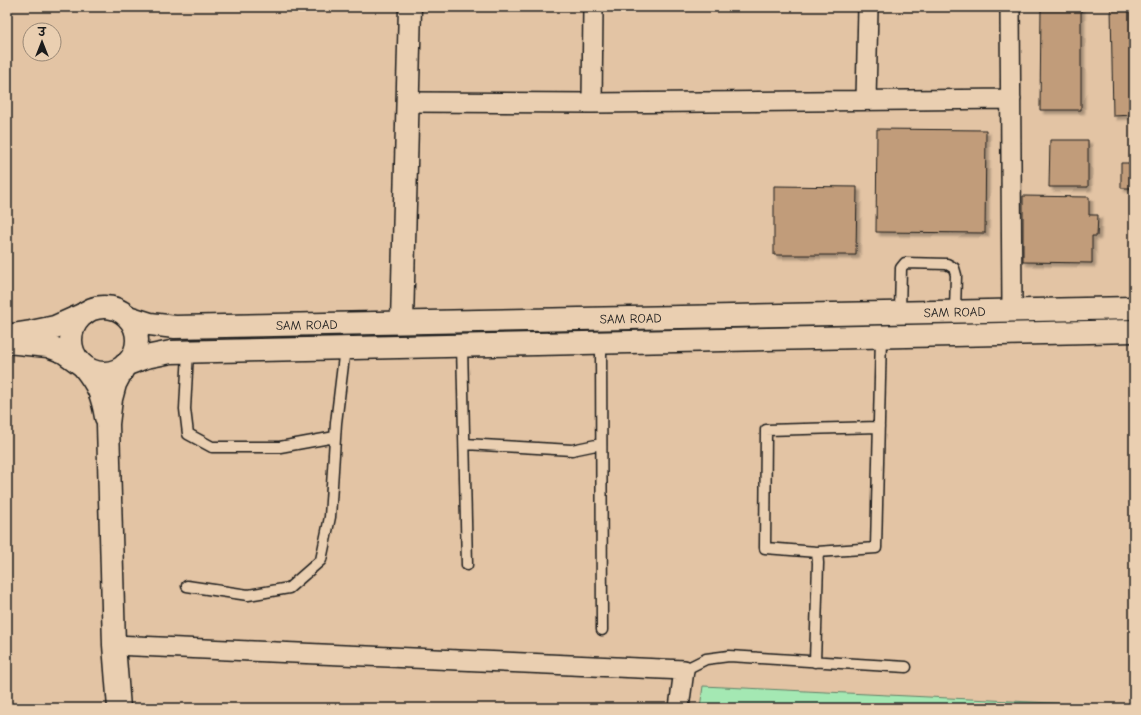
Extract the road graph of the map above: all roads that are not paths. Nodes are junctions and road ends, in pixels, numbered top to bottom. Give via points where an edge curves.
1 (410, 7) edge
2 (592, 7) edge
3 (868, 7) edge
4 (1010, 7) edge
5 (1011, 99) junction
6 (866, 100) junction
7 (408, 102) junction
8 (592, 103) junction
9 (1134, 308) edge
10 (1012, 310) junction
11 (955, 311) junction
12 (900, 312) junction
13 (84, 314) junction
14 (128, 318) junction
15 (402, 322) junction
16 (1134, 331) edge
17 (7, 336) edge
18 (881, 336) junction
19 (7, 342) edge
20 (601, 342) junction
21 (462, 346) junction
22 (345, 348) junction
23 (188, 352) junction
24 (125, 365) junction
25 (84, 367) junction
26 (108, 424) junction
27 (879, 427) junction
28 (335, 437) junction
29 (465, 444) junction
30 (601, 444) junction
31 (817, 552) junction
32 (467, 565) dead end
33 (187, 586) dead end
34 (602, 630) dead end
35 (114, 645) junction
36 (815, 662) junction
37 (906, 667) dead end
38 (684, 670) junction
39 (119, 708) edge
40 (679, 708) edge

1 - 7 main road
2 - 8 street
3 - 6 street
4 - 5 street
5 - 6 street
5 - 10 street
6 - 8 street
7 - 8 street
7 - 15 main road
9 - 10 main road, SAM ROAD
10 - 11 main road, SAM ROAD
11 - 12 main road, SAM ROAD
11 - 12 lane via 954,268 948,264 905,263 901,268
12 - 15 main road, SAM ROAD
13 - 14 main road via 87,311 109,307
13 - 17 main road via 55,327
13 - 25 main road via 73,328 71,338 72,349
14 - 15 main road, SAM ROAD via 175,327
14 - 24 main road via 137,337 132,357
16 - 18 main road
18 - 20 main road
18 - 27 lane
19 - 25 main road via 48,346 64,352
20 - 21 main road
20 - 30 lane
21 - 22 main road
21 - 29 lane
22 - 23 main road
22 - 28 lane
23 - 24 main road via 171,352 146,357
23 - 28 lane via 184,408 188,434 212,447 280,447
24 - 25 main road via 116,371 105,373 94,372
24 - 26 main road via 115,384
25 - 26 main road via 95,381
26 - 35 main road
27 - 31 lane via 876,548
27 - 31 lane via 766,430 765,548
28 - 33 lane via 330,517 321,560 288,588 248,595
29 - 30 lane via 572,450
29 - 32 lane
30 - 34 lane
31 - 36 lane
35 - 38 street
35 - 39 main road
36 - 37 lane
36 - 38 lane via 728,656 706,658
38 - 40 street

